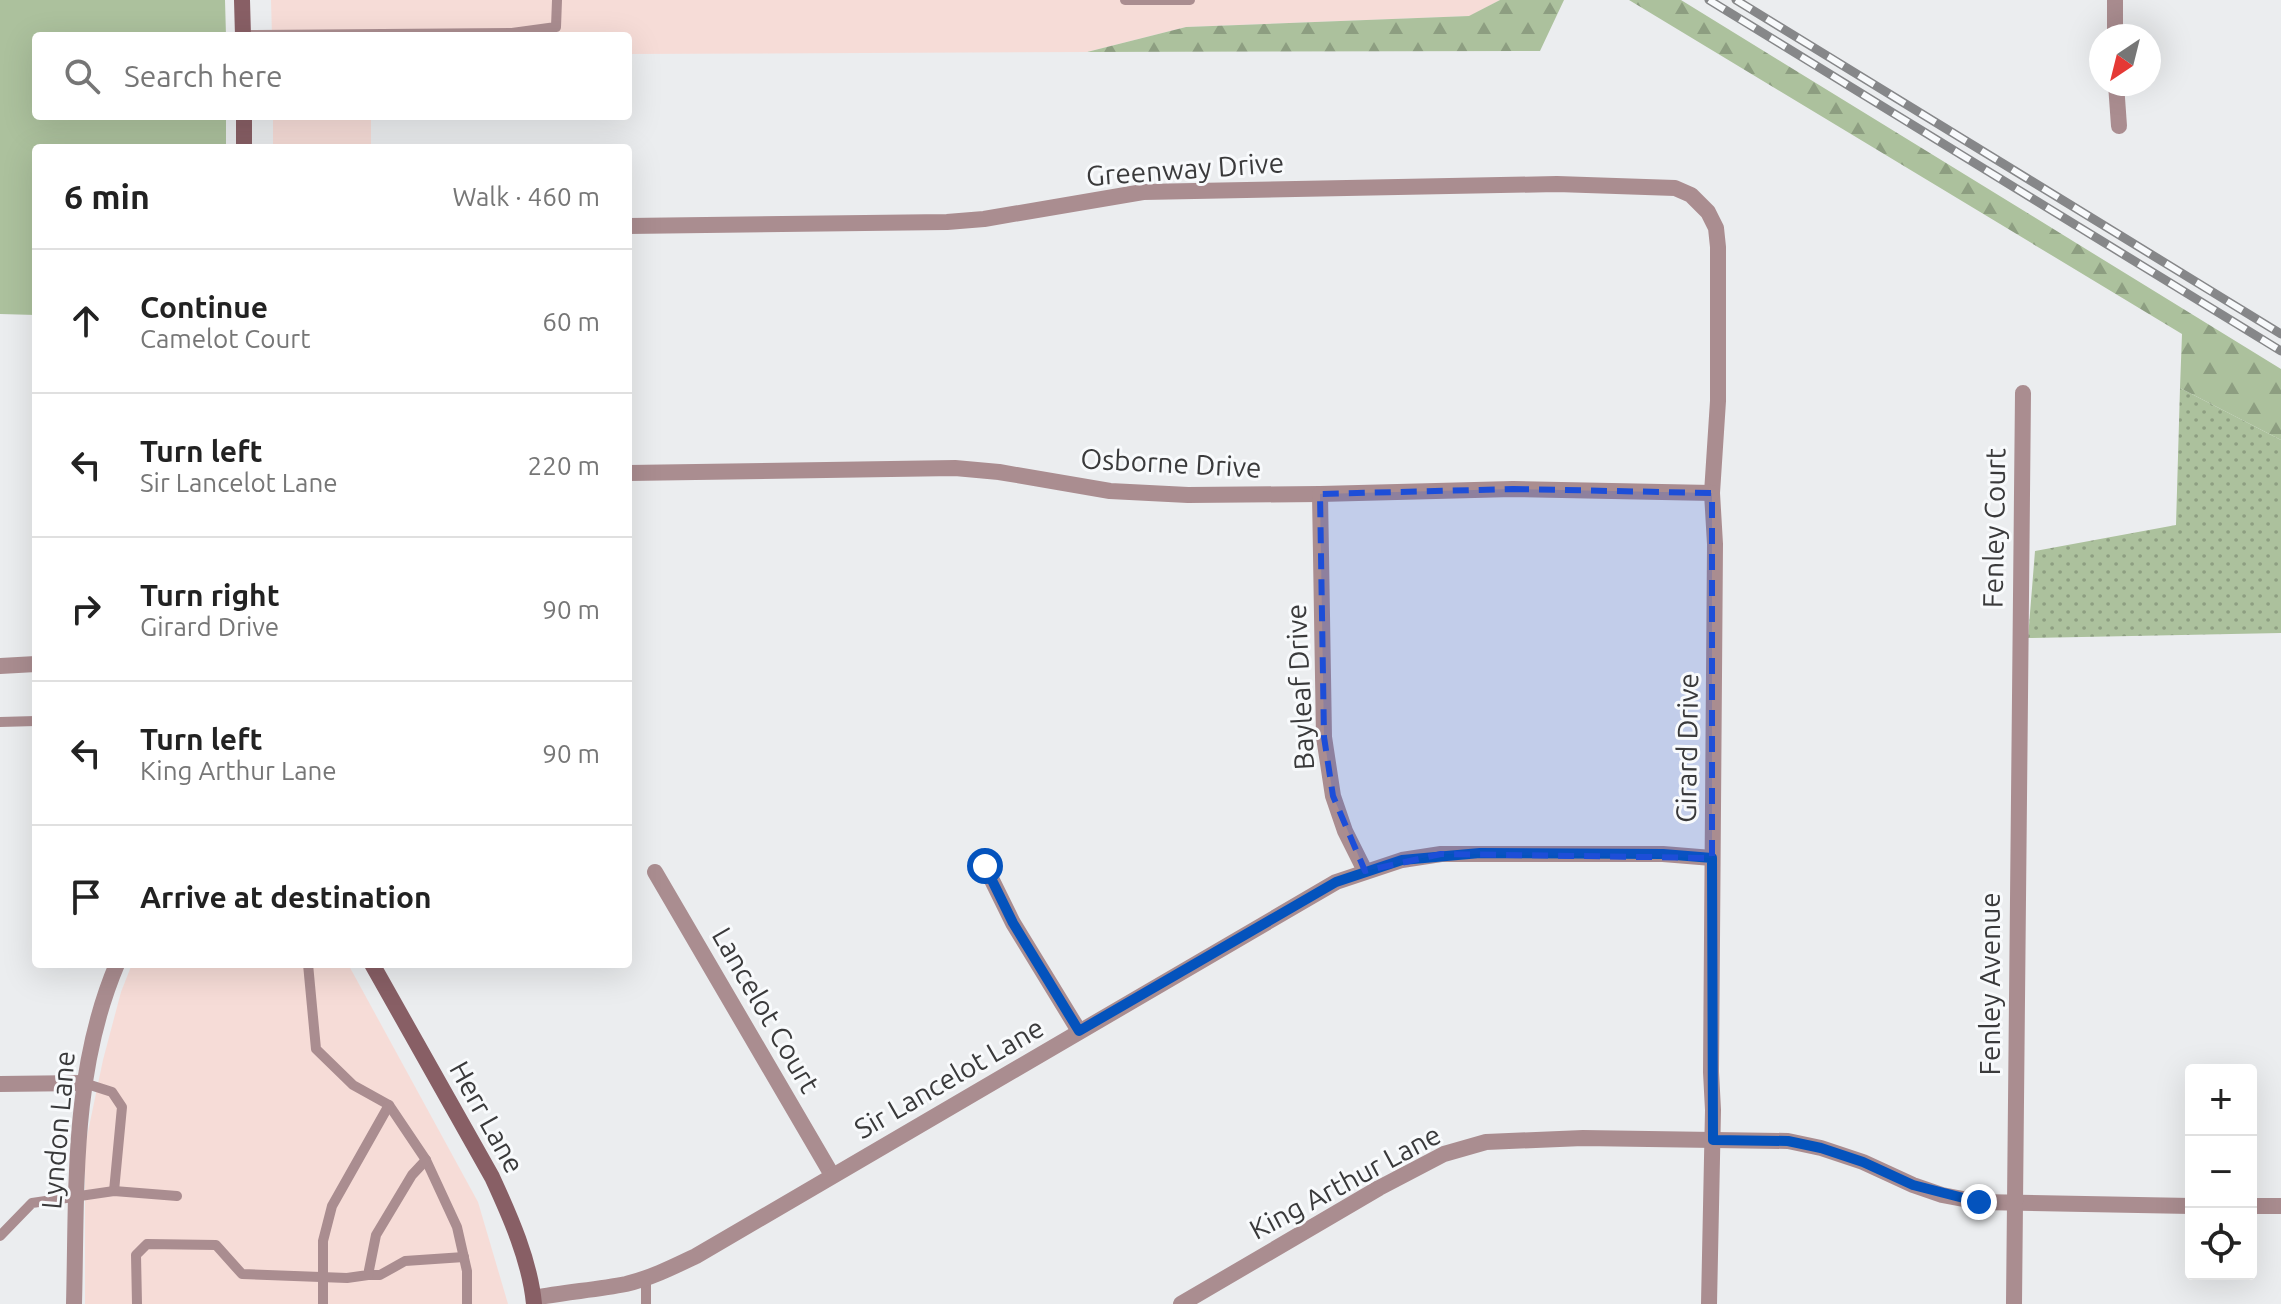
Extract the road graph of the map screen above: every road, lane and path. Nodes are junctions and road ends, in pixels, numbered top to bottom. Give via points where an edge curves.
1 (242, 0) edge
2 (557, 0) edge
3 (1125, 0) edge
4 (1190, 0) edge
5 (2115, 0) edge
6 (2115, 24) edge
7 (243, 32) edge
8 (519, 32) edge
9 (2117, 96) edge
10 (244, 120) edge
11 (2119, 126) dead end
12 (244, 144) edge
13 (1696, 199) joint
14 (632, 226) edge
15 (2023, 393) dead end
16 (632, 473) edge
17 (1712, 493) junction
18 (1320, 494) junction
19 (32, 664) edge
20 (2018, 664) joint
21 (0, 666) edge
22 (32, 721) edge
23 (0, 722) edge
24 (1712, 858) junction
25 (985, 866) dead end
26 (1365, 871) junction
27 (655, 872) dead end
28 (115, 968) edge
29 (308, 968) edge
30 (374, 968) edge
31 (1079, 1031) junction
32 (84, 1083) junction
33 (0, 1084) edge
34 (389, 1105) junction
35 (1713, 1140) junction
36 (426, 1160) junction
37 (832, 1175) junction
38 (114, 1191) junction
39 (77, 1195) junction
40 (177, 1196) dead end
41 (2014, 1202) junction
42 (2185, 1206) edge
43 (2257, 1206) edge
44 (2281, 1206) edge
45 (0, 1236) edge
46 (464, 1257) junction
47 (368, 1275) junction
48 (323, 1276) junction
49 (646, 1278) junction
50 (534, 1301) edge
51 (74, 1304) edge
52 (137, 1304) edge
53 (323, 1304) edge
54 (467, 1304) edge
55 (646, 1304) edge
56 (1181, 1304) edge
57 (1709, 1304) edge
58 (2014, 1304) edge

1 - 7 main road
2 - 8 lane via 556,27
3 - 4 lane
5 - 6 street
9 - 11 street
10 - 12 main road
13 - 14 street, Greenway Drive via 1675,188 1557,184 1269,188 1143,192 947,222
13 - 17 street, Girard Drive via 1716,228 1718,247
15 - 20 street, Fenley Court
16 - 18 street, Osborne Drive via 955,468 1110,491
17 - 18 street, Osborne Drive via 1513,489
17 - 24 street, Girard Drive
18 - 26 street, Bayleaf Drive via 1324,737 1333,796
19 - 21 street
20 - 41 street, Fenley Avenue
22 - 23 lane
24 - 26 street, Sir Lancelot Lane via 1467,853 1402,860
24 - 35 street, Girard Drive
25 - 31 street
26 - 31 street, Sir Lancelot Lane via 1323,889
27 - 37 street, Lancelot Court
28 - 32 street, Lyndon Lane via 97,1017
29 - 34 lane via 316,1049 353,1085
30 - 50 main road, Herr Lane via 507,1208
31 - 37 street, Sir Lancelot Lane
32 - 33 street
32 - 38 lane via 112,1092 122,1107
32 - 39 street, Lyndon Lane
34 - 36 lane
34 - 48 lane via 332,1206 323,1241
35 - 41 street, King Arthur Lane via 1788,1141 1863,1162 1942,1195
35 - 56 street, King Arthur Lane via 1525,1139 1486,1142 1444,1154
35 - 57 street, Girard Drive
36 - 46 lane via 457,1227
36 - 47 lane via 376,1235
37 - 49 street, Sir Lancelot Lane via 696,1256
38 - 39 lane
38 - 40 lane
39 - 45 lane via 32,1203
39 - 51 street, Lyndon Lane
41 - 42 street, King Arthur Lane
41 - 58 street, Fenley Avenue
43 - 44 street
46 - 47 lane via 405,1261 380,1275
46 - 54 lane
47 - 48 lane
48 - 52 lane via 242,1274 216,1245 147,1244 136,1255
48 - 53 lane
49 - 50 street, Sir Lancelot Lane
49 - 55 lane

